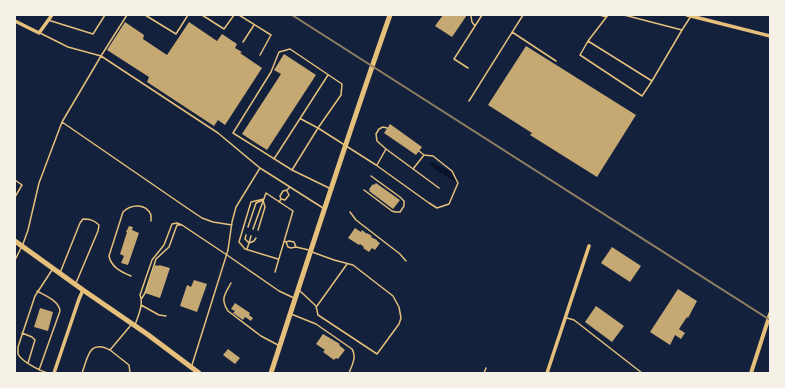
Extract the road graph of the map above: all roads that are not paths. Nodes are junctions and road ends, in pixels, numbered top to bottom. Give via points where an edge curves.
1 (52, 15) edge
2 (105, 15) edge
3 (128, 15) edge
4 (145, 15) edge
5 (188, 15) edge
6 (202, 15) edge
7 (234, 15) edge
8 (239, 15) edge
9 (390, 15) edge
10 (482, 15) edge
11 (523, 15) edge
12 (600, 15) edge
13 (608, 15) edge
14 (624, 15) edge
15 (687, 15) edge
16 (471, 16) edge
17 (691, 16) junction
18 (702, 17) edge
19 (606, 18) junction
20 (48, 20) junction
21 (15, 21) edge
22 (254, 24) junction
23 (475, 26) junction
24 (682, 30) junction
25 (512, 32) junction
26 (39, 33) junction
27 (770, 36) edge
28 (588, 41) junction
29 (243, 42) dead end
30 (260, 55) dead end
31 (101, 56) junction
32 (556, 61) dead end
33 (468, 68) dead end
34 (328, 75) junction
35 (652, 81) junction
36 (469, 101) dead end
37 (300, 119) junction
38 (62, 122) junction
39 (318, 128) junction
40 (387, 128) dead end
41 (346, 145) junction
42 (386, 149) junction
43 (419, 151) dead end
44 (424, 155) junction
45 (274, 160) junction
46 (376, 165) junction
47 (260, 168) junction
48 (413, 169) junction
49 (292, 170) junction
50 (371, 176) dead end
51 (15, 180) edge
52 (290, 187) junction
53 (439, 188) dead end
54 (331, 189) junction
55 (287, 190) junction
56 (364, 190) dead end
57 (15, 196) edge
58 (281, 199) junction
59 (263, 200) junction
60 (279, 202) junction
61 (325, 209) junction
62 (350, 212) dead end
63 (151, 221) dead end
64 (182, 225) junction
65 (232, 225) junction
66 (248, 227) dead end
67 (253, 228) dead end
68 (258, 230) dead end
69 (246, 235) dead end
70 (251, 236) dead end
71 (256, 238) dead end
72 (15, 241) edge
73 (285, 242) junction
74 (249, 243) junction
75 (22, 246) junction
76 (590, 246) dead end
77 (296, 247) junction
78 (247, 249) junction
79 (311, 251) junction
80 (227, 255) junction
81 (278, 258) junction
82 (15, 260) edge
83 (406, 261) dead end
84 (347, 264) junction
85 (53, 268) junction
86 (274, 272) dead end
87 (60, 273) junction
88 (130, 276) dead end
89 (231, 283) dead end
90 (75, 284) junction
91 (83, 290) junction
92 (298, 290) junction
93 (38, 291) junction
94 (142, 298) junction
95 (295, 299) junction
96 (142, 305) junction
97 (316, 306) junction
98 (291, 314) junction
99 (770, 314) edge
100 (166, 316) dead end
101 (566, 318) junction
102 (134, 325) junction
103 (22, 333) junction
104 (280, 346) junction
105 (110, 350) junction
106 (28, 363) junction
107 (191, 367) junction
108 (486, 368) dead end
109 (39, 370) junction
110 (48, 373) edge
111 (54, 373) edge
112 (82, 373) edge
113 (130, 373) edge
114 (199, 373) edge
115 (271, 373) edge
116 (349, 373) edge
117 (484, 373) edge
118 (547, 373) edge
119 (642, 373) edge
120 (751, 373) edge

1 - 20 street
2 - 20 lane via 93,34
3 - 31 lane
4 - 5 lane via 176,34
6 - 7 lane via 224,29
8 - 22 lane
9 - 41 main road
10 - 23 lane
11 - 25 lane
12 - 19 lane
13 - 19 lane
14 - 24 lane
15 - 17 street
16 - 23 lane
17 - 18 street
17 - 24 lane
18 - 27 street
19 - 28 lane
20 - 26 street
21 - 26 street
22 - 29 lane
22 - 30 lane via 271,35
23 - 33 lane via 454,59
24 - 35 lane
25 - 32 lane
25 - 36 lane
26 - 31 lane via 68,47
28 - 35 lane
28 - 35 lane via 580,55 642,96
31 - 38 lane
31 - 47 lane via 218,134
34 - 37 lane
34 - 39 lane via 342,84 341,95
34 - 45 lane via 290,49 279,52 271,72 233,133
37 - 39 lane
37 - 45 lane
38 - 65 lane via 202,218
38 - 75 lane via 39,183
39 - 41 lane
39 - 49 lane
40 - 42 lane via 382,127 376,134 378,141
41 - 46 lane
41 - 54 main road
42 - 46 lane
42 - 48 lane
43 - 44 lane
44 - 46 lane via 433,156 452,171 458,183 449,204 437,208
44 - 48 lane
45 - 49 lane
47 - 52 lane
47 - 65 lane via 236,206
48 - 53 lane
49 - 54 lane
50 - 56 lane via 400,197 404,206 400,212 392,211
51 - 57 lane via 22,185
52 - 55 lane
52 - 61 lane
54 - 61 main road
55 - 58 lane via 283,191
55 - 58 lane via 289,195 285,200
58 - 60 lane
59 - 60 lane via 266,193
59 - 66 lane via 256,203
59 - 67 lane
59 - 68 lane via 266,207
59 - 78 lane via 251,202 239,242
60 - 73 lane via 293,211
61 - 79 main road
62 - 83 lane via 356,220
63 - 88 lane via 151,215 143,207 132,206 123,212 109,256 118,270
64 - 80 lane
64 - 94 lane via 177,225 169,248 156,258
64 - 94 lane via 177,222 172,224 164,245 152,260 140,295
65 - 80 lane
69 - 74 lane via 245,239
70 - 74 lane
71 - 74 lane
72 - 75 main road
73 - 77 lane via 288,247
73 - 77 lane via 294,242
73 - 81 lane
74 - 78 lane
75 - 82 lane
75 - 85 main road
76 - 101 street
77 - 79 lane
78 - 81 lane
79 - 84 lane
79 - 92 main road
80 - 95 lane via 278,291
80 - 107 lane
81 - 86 lane
84 - 97 lane
84 - 97 lane via 353,265 393,296 399,307 401,318 377,354 318,315
85 - 87 main road
85 - 93 lane
87 - 90 main road
87 - 90 lane via 80,223 83,219 96,222 99,225 98,231
89 - 104 lane via 223,300 228,311 261,336
90 - 91 main road
91 - 102 main road
91 - 111 street
92 - 95 main road
92 - 97 lane
93 - 103 lane
93 - 109 lane via 55,302 60,311
94 - 96 lane
95 - 98 main road
96 - 100 lane via 159,315
96 - 102 lane
98 - 104 main road
98 - 116 lane via 316,324 352,349 354,356
99 - 120 street
101 - 118 street
101 - 119 lane via 574,320
102 - 105 lane
102 - 107 main road
103 - 106 lane via 18,353
103 - 106 lane via 35,340
104 - 115 main road
105 - 112 lane via 103,346 94,348 89,353
105 - 113 lane via 129,365
106 - 109 lane
107 - 114 main road
108 - 117 lane
109 - 110 lane

